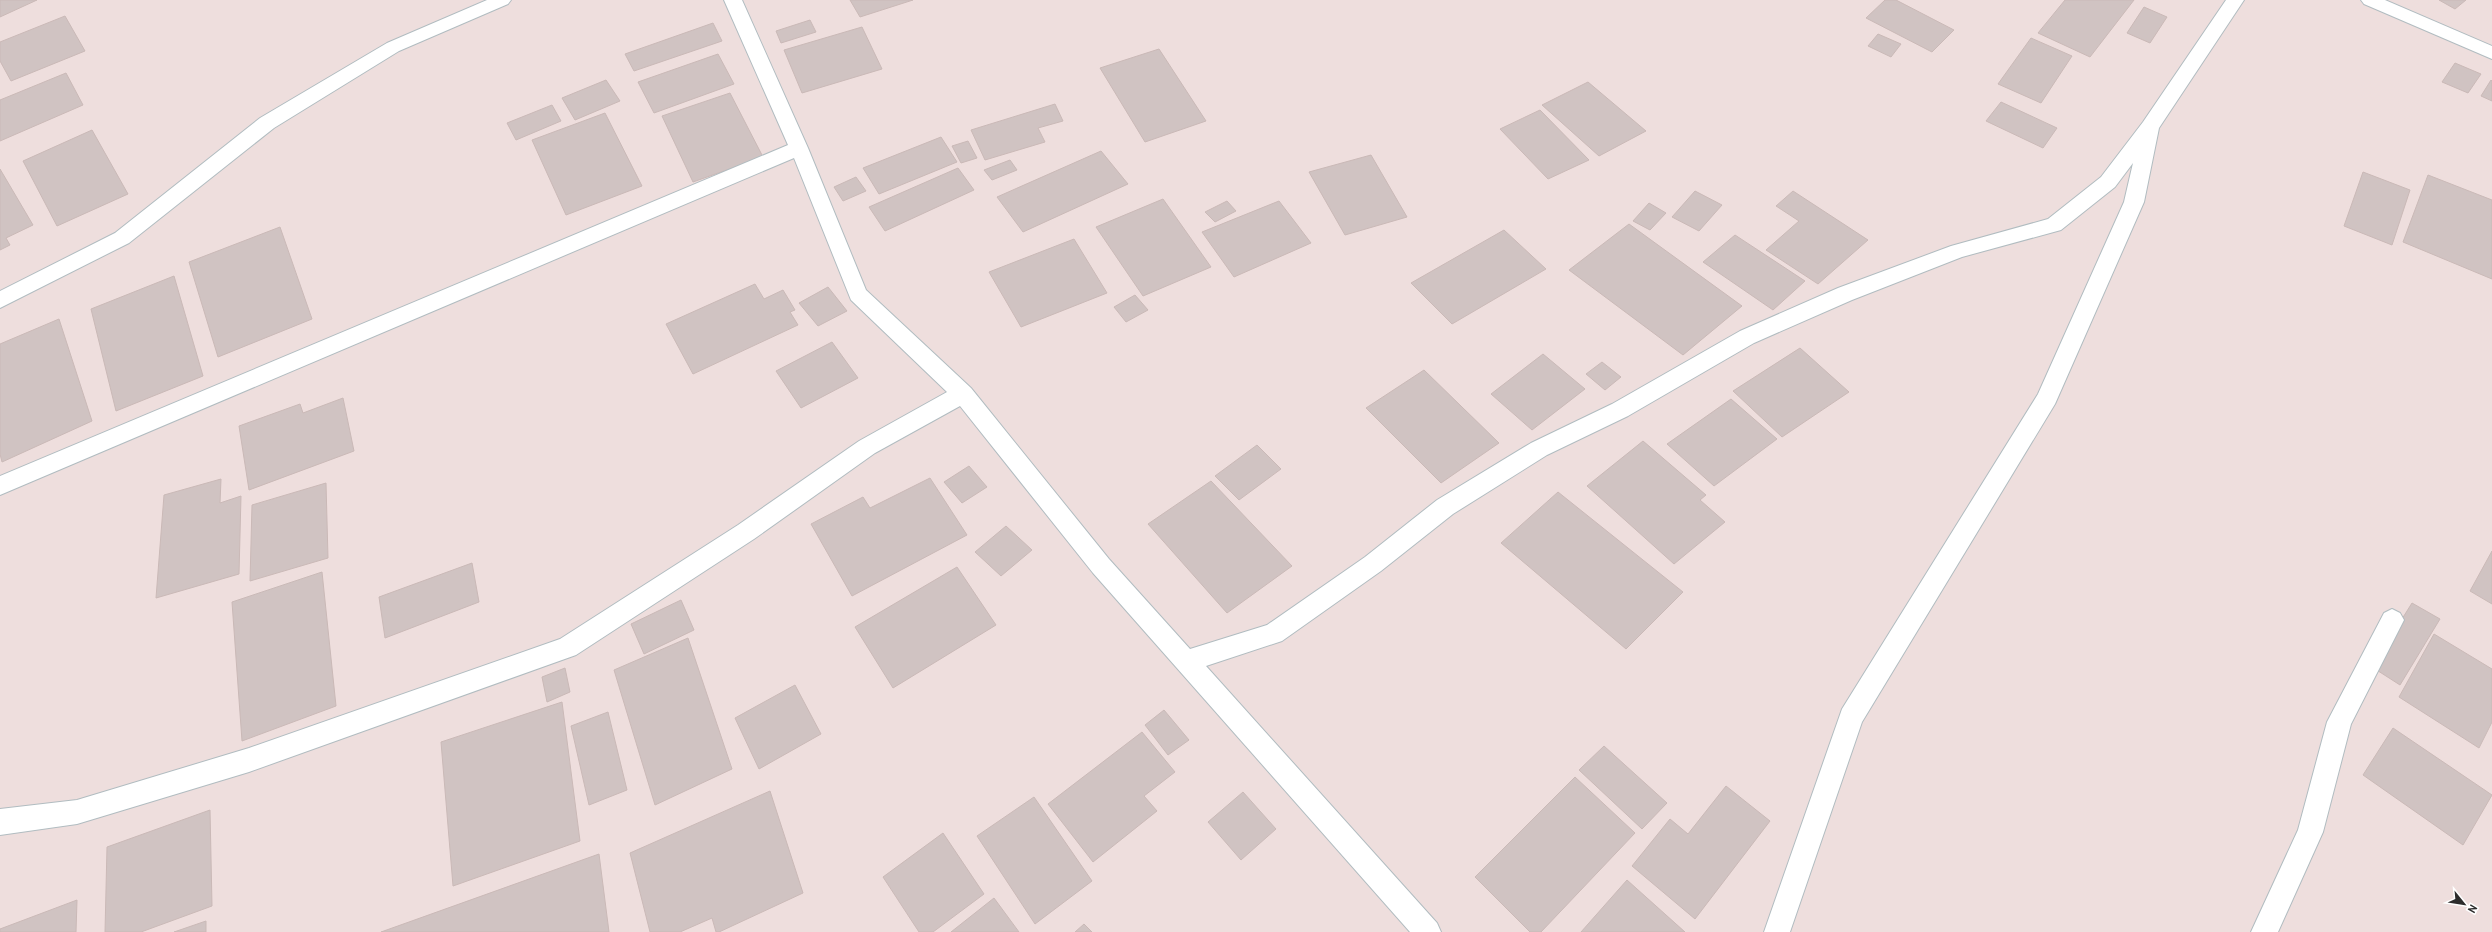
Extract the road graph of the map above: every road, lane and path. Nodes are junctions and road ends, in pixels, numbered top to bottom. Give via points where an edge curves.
1 (502, 0) edge
2 (733, 0) edge
3 (2235, 0) edge
4 (2370, 0) edge
5 (2492, 53) edge
6 (2150, 127) junction
7 (799, 148) junction
8 (0, 300) edge
9 (963, 394) junction
10 (0, 486) edge
11 (2392, 620) dead end
12 (1186, 661) junction
13 (0, 822) edge
14 (1428, 932) edge
15 (1777, 932) edge
16 (2264, 932) edge

1 - 8 street via 387,51 267,123 122,238
2 - 7 street
3 - 6 street
4 - 5 street
6 - 12 street via 2108,182 2054,225 1958,251 1845,294 1747,337 1620,410 1538,449 1445,507 1373,564 1274,633
6 - 15 street via 2134,202 2047,398 1851,716
7 - 9 street via 858,294
7 - 10 street
9 - 12 street via 1101,566
9 - 13 street via 867,447 746,532 568,648 250,760 77,812
11 - 16 street via 2339,722 2310,832
12 - 14 street

